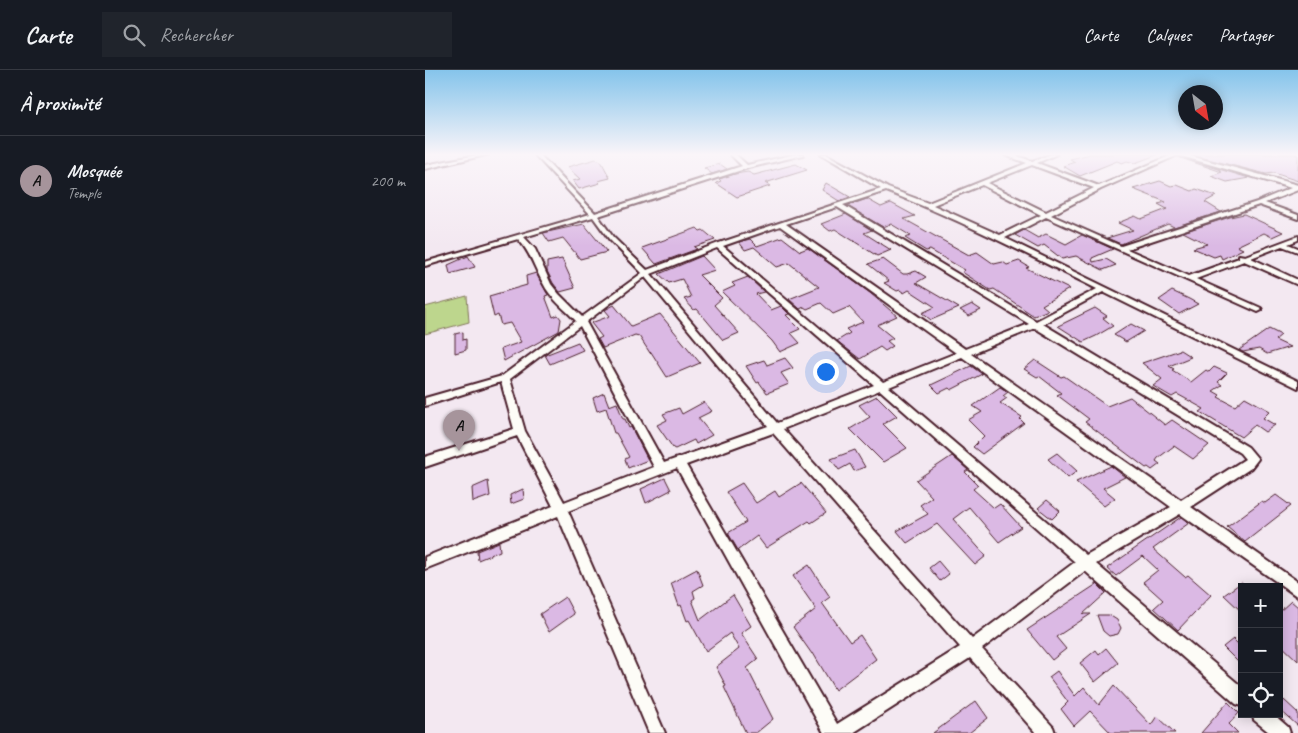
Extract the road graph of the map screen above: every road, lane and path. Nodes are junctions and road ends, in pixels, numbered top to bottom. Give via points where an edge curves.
1 (566, 185) edge
2 (687, 185) edge
3 (879, 185) edge
4 (977, 185) edge
5 (986, 185) edge
6 (1091, 185) edge
7 (1106, 185) edge
8 (1099, 188) junction
9 (1297, 188) edge
10 (886, 189) junction
11 (1259, 202) junction
12 (838, 205) junction
13 (928, 205) junction
14 (1045, 214) junction
15 (594, 215) junction
16 (1298, 217) edge
17 (781, 224) junction
18 (520, 237) junction
19 (1000, 238) junction
20 (1298, 238) edge
21 (1282, 244) junction
22 (718, 245) junction
23 (1122, 248) junction
24 (1298, 250) edge
25 (1242, 257) junction
26 (425, 264) edge
27 (646, 274) junction
28 (1189, 278) junction
29 (1298, 283) edge
30 (1102, 289) junction
31 (1258, 310) dead end
32 (582, 322) junction
33 (1035, 326) junction
34 (964, 354) junction
35 (505, 378) junction
36 (1298, 385) edge
37 (882, 386) junction
38 (425, 402) edge
39 (775, 428) junction
40 (520, 431) junction
41 (425, 462) edge
42 (680, 464) junction
43 (661, 469) junction
44 (1181, 507) junction
45 (561, 509) junction
46 (1085, 563) junction
47 (425, 564) edge
48 (1298, 590) edge
49 (972, 648) junction
50 (1238, 695) edge
51 (1265, 718) edge
52 (657, 733) edge
53 (833, 733) edge
54 (837, 733) edge
55 (1047, 733) edge
56 (1282, 733) edge

1 - 15 street
2 - 15 street
3 - 10 street
4 - 13 street
5 - 14 street
6 - 8 street
7 - 8 street
8 - 14 street
9 - 11 street
10 - 12 street
10 - 13 street
11 - 16 street
11 - 23 street
12 - 17 street
12 - 33 street
13 - 19 street
14 - 19 street
14 - 23 street
15 - 18 street
15 - 27 street
17 - 22 street
17 - 34 street
18 - 26 street
18 - 32 street via 531,249 547,284
19 - 30 street
20 - 21 street
21 - 24 street
21 - 25 street
22 - 27 street
22 - 37 street
23 - 28 street
25 - 28 street
25 - 29 street
27 - 32 street
27 - 39 street
28 - 31 street
30 - 33 street
30 - 36 street
32 - 35 street
32 - 43 street
33 - 34 street
33 - 44 street via 1244,450 1252,459
34 - 37 street
34 - 44 street
35 - 38 street
35 - 40 street
37 - 39 street
37 - 46 street
39 - 42 street
39 - 49 street
40 - 41 street
40 - 45 street
42 - 43 street
42 - 53 street
43 - 45 street
44 - 46 street
44 - 48 street
45 - 47 street
45 - 52 street
46 - 49 street
46 - 50 street
49 - 54 street
49 - 55 street
51 - 56 street

